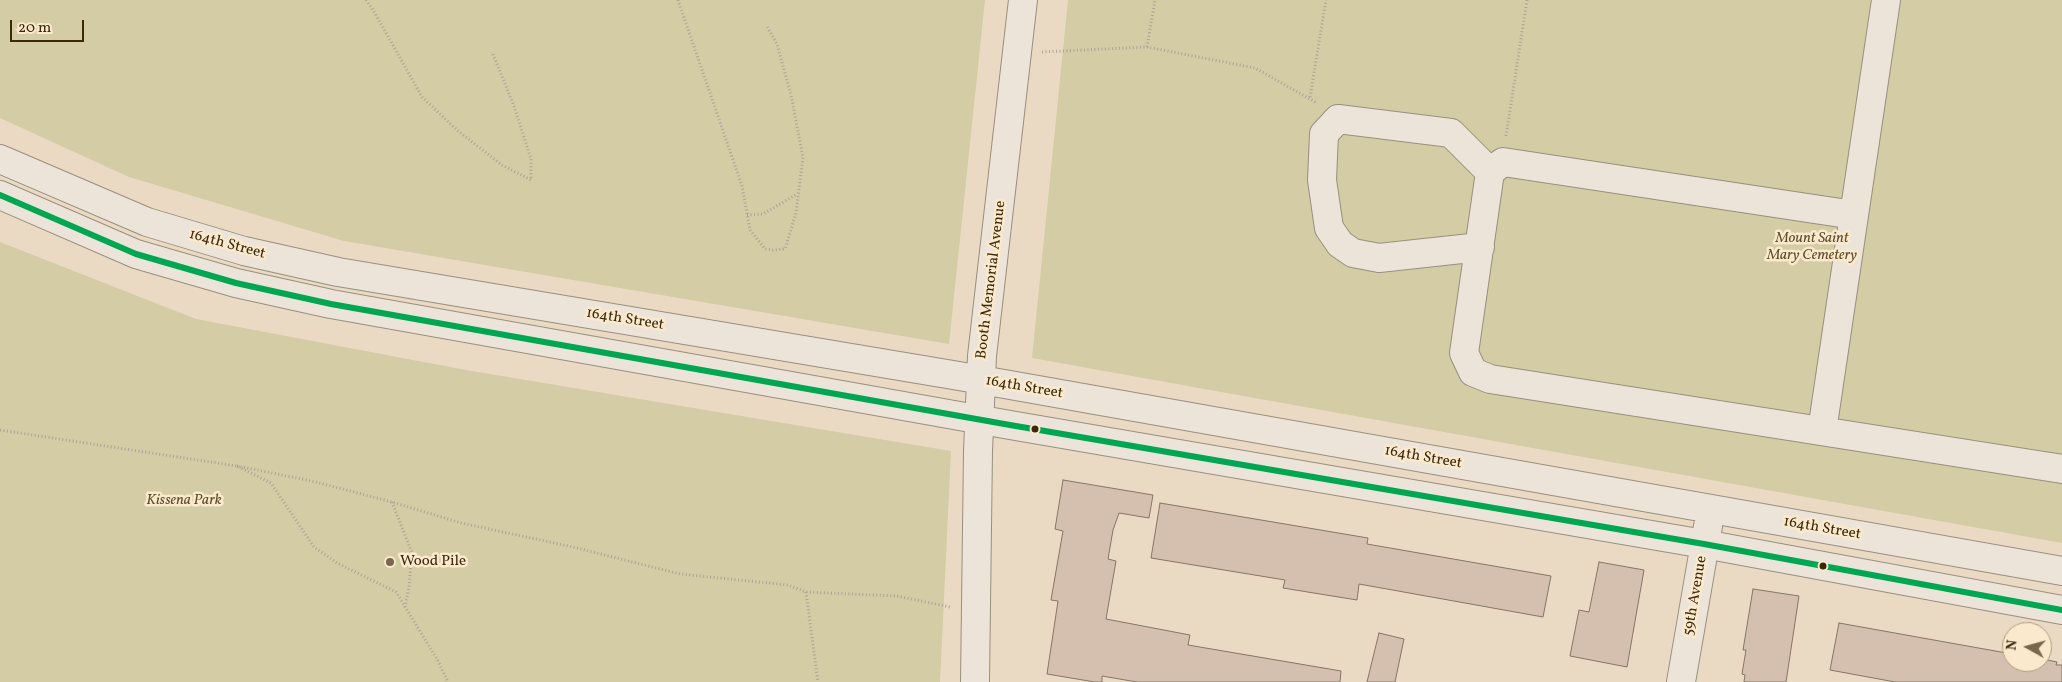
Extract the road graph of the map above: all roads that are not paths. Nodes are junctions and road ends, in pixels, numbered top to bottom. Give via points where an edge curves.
1 (1023, 0) edge
2 (1886, 0) edge
3 (0, 159) edge
4 (1496, 167) junction
5 (0, 195) edge
6 (1854, 214) junction
7 (1480, 247) junction
8 (981, 380) junction
9 (979, 419) junction
10 (1822, 431) junction
11 (2062, 469) edge
12 (1711, 510) junction
13 (1704, 544) junction
14 (2062, 571) edge
15 (2062, 610) edge
16 (975, 682) edge
17 (1681, 682) edge

1 - 8 street, Booth Memorial Avenue
2 - 6 street
3 - 8 street, 164th Street via 147,222 244,251 338,272
4 - 6 street
4 - 7 street
4 - 7 street via 1451,133 1338,119 1324,134 1322,180 1329,228 1340,244 1353,253 1379,258
5 - 9 street via 136,254 236,283 331,304
6 - 10 street
7 - 10 street via 1464,352 1474,372 1490,379
8 - 9 street, Booth Memorial Avenue
8 - 12 street, 164th Street
9 - 13 street
9 - 16 street, Booth Memorial Avenue
10 - 11 street
12 - 13 street, 59th Avenue
12 - 14 street, 164th Street
13 - 15 street
13 - 17 street, 59th Avenue

